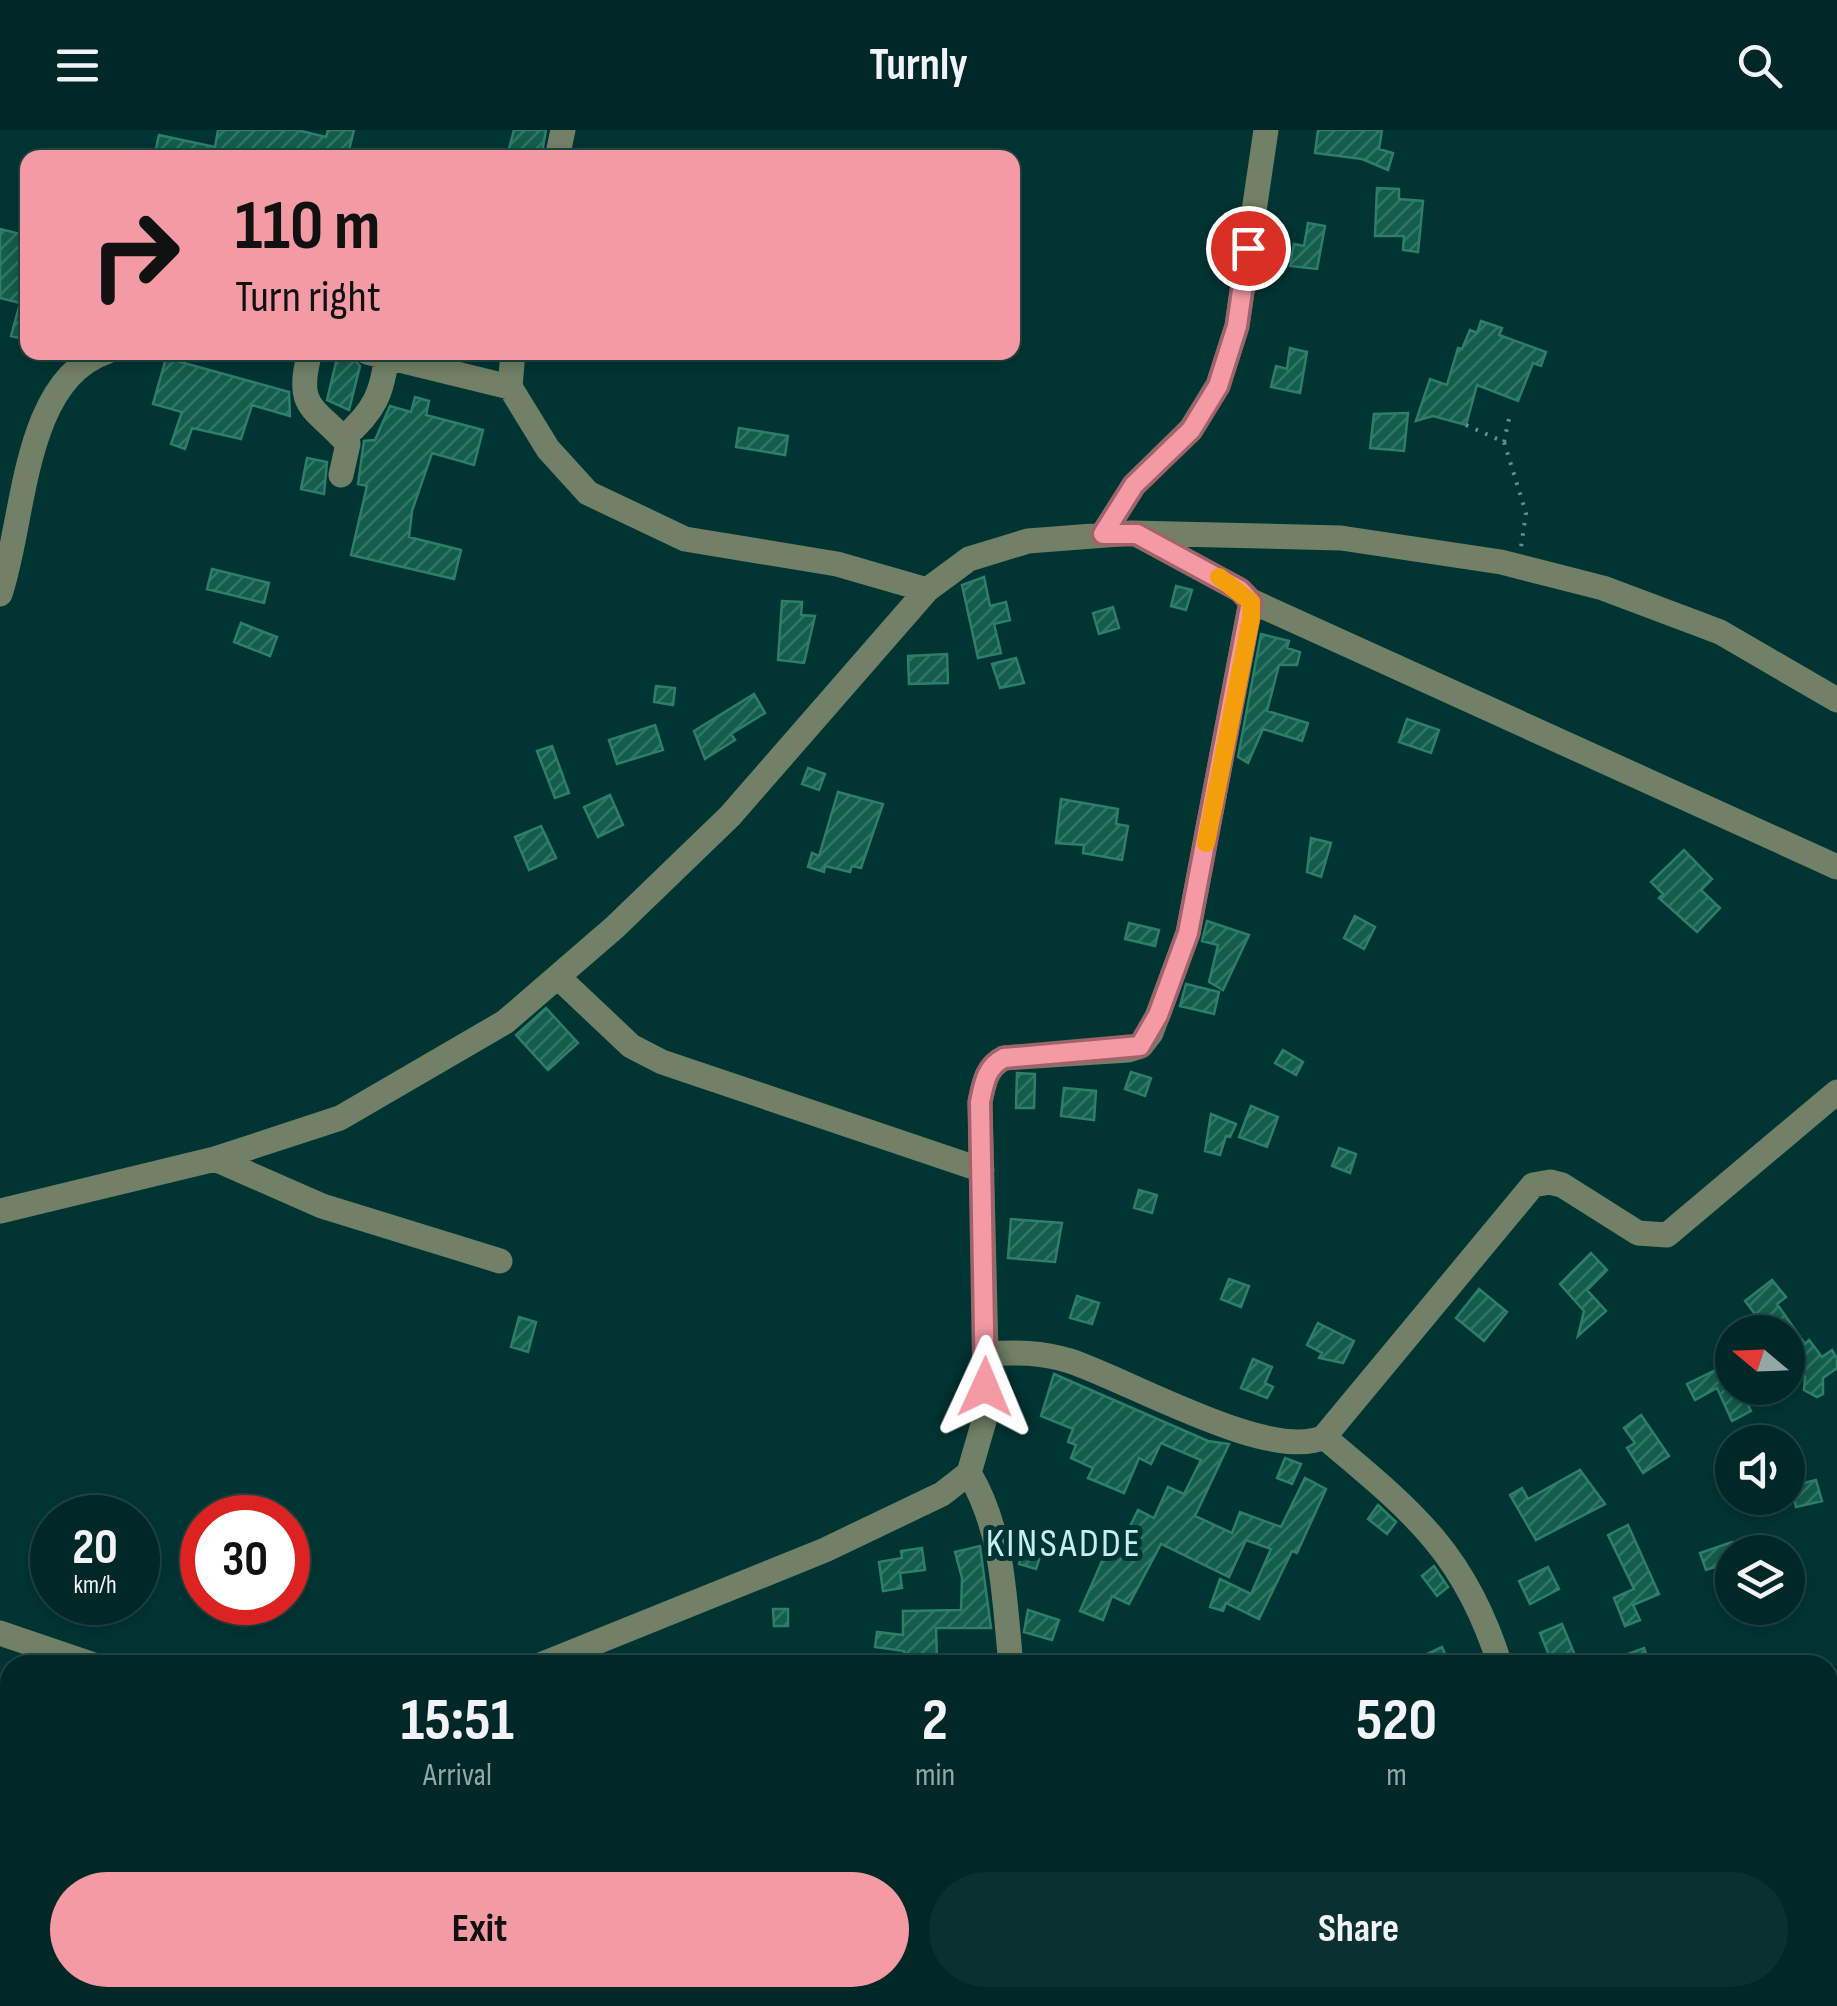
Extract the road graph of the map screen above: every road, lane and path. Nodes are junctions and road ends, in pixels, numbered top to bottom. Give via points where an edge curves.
1 (1266, 130) edge
2 (93, 360) edge
3 (308, 360) edge
4 (381, 360) edge
5 (407, 360) edge
6 (512, 360) edge
7 (510, 387) junction
8 (1510, 414) dead end
9 (1466, 425) dead end
10 (343, 438) junction
11 (1504, 442) junction
12 (341, 475) dead end
13 (1132, 532) junction
14 (1103, 534) junction
15 (1520, 566) junction
16 (926, 590) junction
17 (0, 594) edge
18 (1251, 602) junction
19 (1837, 700) edge
20 (1837, 866) edge
21 (558, 976) junction
22 (1837, 1092) edge
23 (215, 1159) junction
24 (982, 1170) junction
25 (0, 1211) edge
26 (500, 1261) dead end
27 (986, 1354) junction
28 (1324, 1438) junction
29 (968, 1474) junction
30 (0, 1633) edge
31 (65, 1655) edge
32 (565, 1655) edge
33 (1010, 1655) edge
34 (1496, 1655) edge

1 - 14 street via 1237,326 1218,386 1191,430 1134,485
2 - 17 street via 63,378 47,410
3 - 10 street via 303,380 310,409
4 - 10 street via 384,386 373,413
5 - 7 street
6 - 7 street
7 - 16 street via 548,449 588,493 685,539 837,564
8 - 11 path
9 - 11 path
10 - 12 street via 347,463
11 - 15 path via 1526,513
13 - 14 street
13 - 15 street via 1341,538
13 - 18 street via 1219,577
14 - 16 street via 1028,541 984,554
15 - 19 street via 1603,588 1720,632
16 - 21 street via 730,816
18 - 20 street
18 - 24 street via 1188,933 1151,1033 1128,1050 992,1064 980,1102
21 - 23 street via 505,1022 340,1118
21 - 24 street via 631,1046 662,1062
22 - 28 street via 1668,1236 1638,1233 1562,1186 1533,1185
23 - 25 street
23 - 26 street via 322,1206
24 - 27 street
27 - 28 street via 1030,1351 1070,1361 1285,1443
27 - 29 street via 984,1420
28 - 34 street via 1436,1538 1473,1596
29 - 32 street via 942,1494 825,1550
29 - 33 street via 998,1542
30 - 31 street

